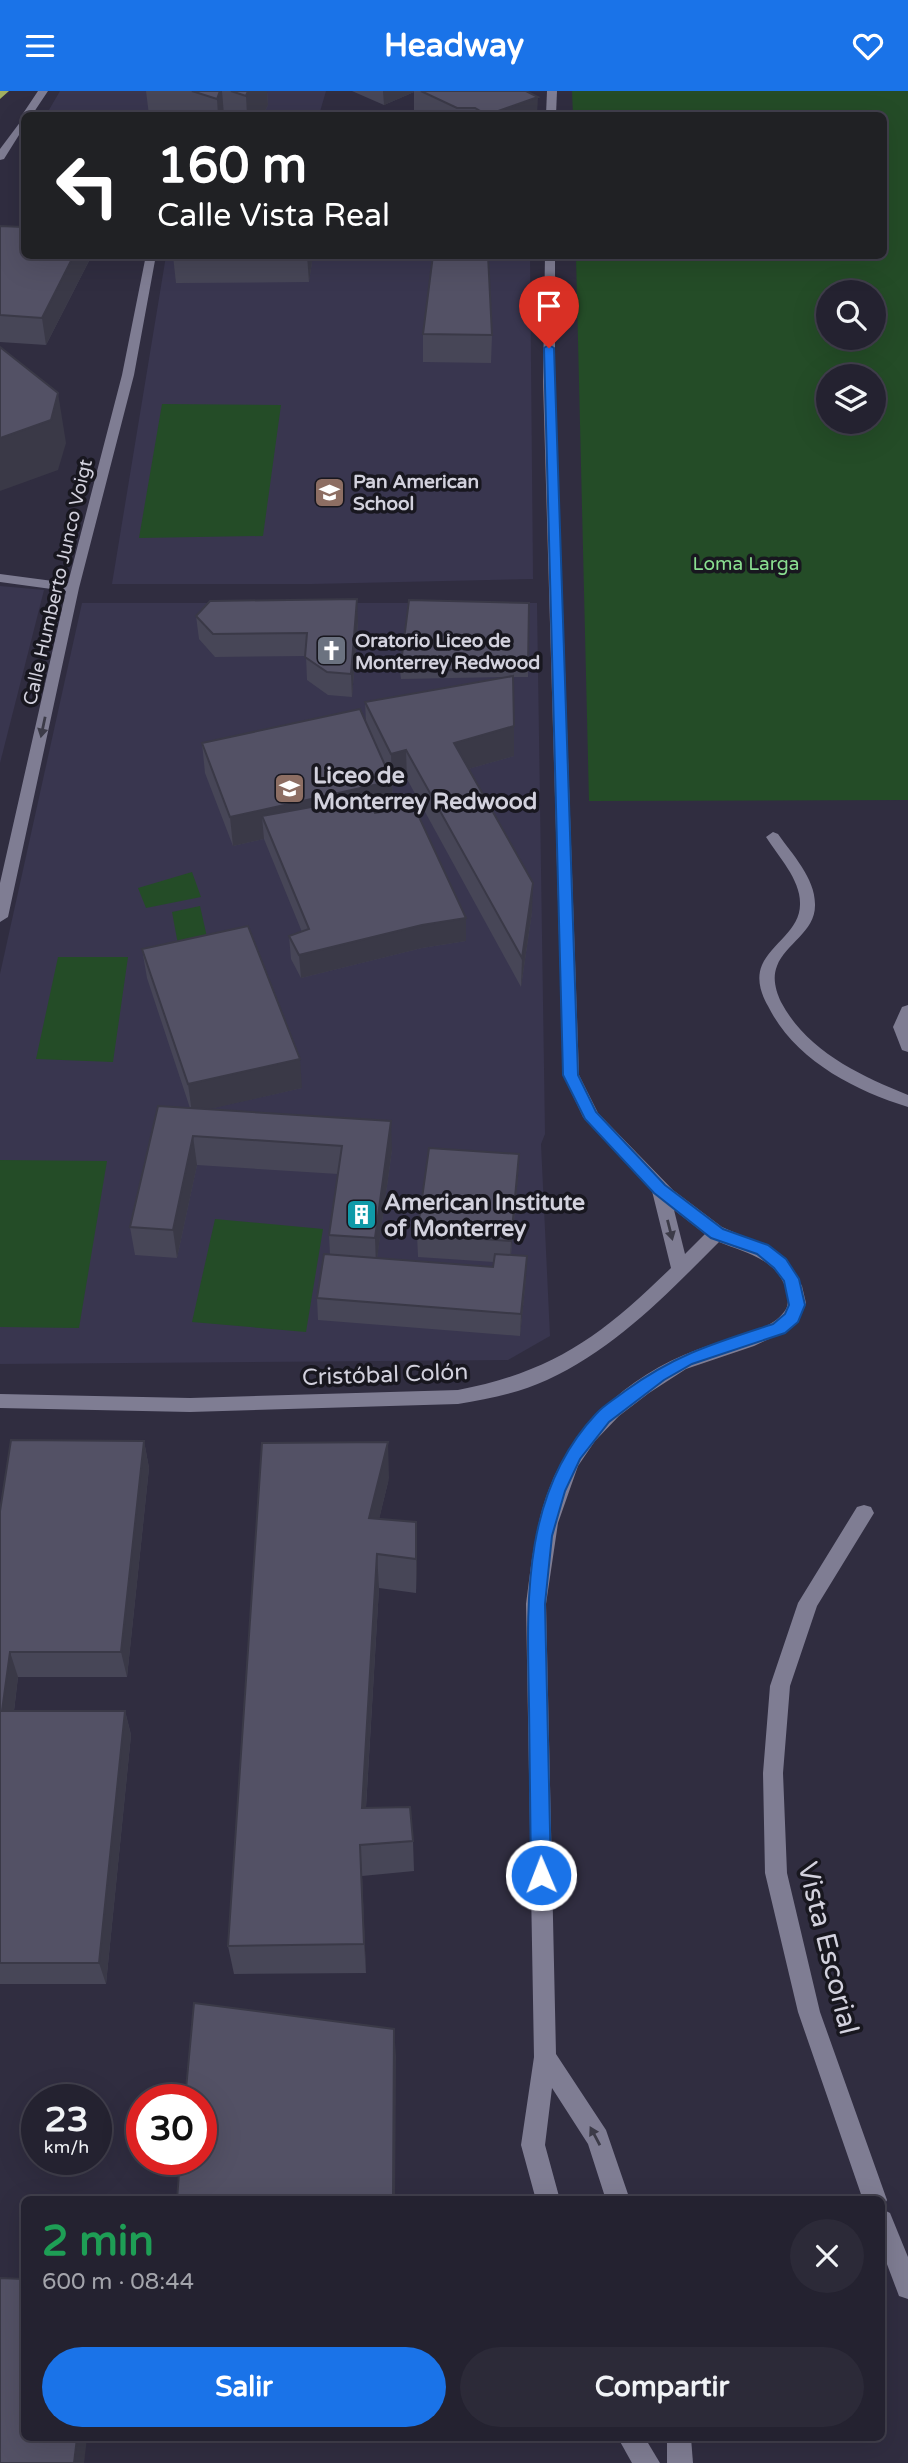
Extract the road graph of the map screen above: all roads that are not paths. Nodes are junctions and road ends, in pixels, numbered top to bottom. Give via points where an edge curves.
1 (3, 91) edge
2 (43, 91) edge
3 (552, 91) edge
4 (0, 96) edge
5 (30, 112) edge
6 (551, 112) edge
7 (21, 127) edge
8 (6, 153) edge
9 (150, 259) edge
10 (550, 259) edge
11 (0, 578) edge
12 (73, 588) junction
13 (773, 838) dead end
14 (0, 917) edge
15 (908, 1011) edge
16 (908, 1047) edge
17 (908, 1101) edge
18 (660, 1189) junction
19 (717, 1233) junction
20 (680, 1271) junction
21 (0, 1401) edge
22 (864, 1513) dead end
23 (545, 2057) junction
24 (547, 2196) edge
25 (617, 2196) edge
26 (873, 2196) edge
27 (885, 2229) edge
28 (908, 2287) edge
29 (632, 2441) edge
30 (679, 2441) edge
31 (647, 2463) edge
32 (680, 2463) edge

1 - 4 highway
2 - 5 street
3 - 6 street
7 - 8 street
9 - 12 street, Calle Humberto Junco Voigt via 128,375
10 - 18 street via 549,381 571,1075 590,1115
11 - 12 street
12 -> 14 street, Calle Humberto Junco Voigt
13 - 17 street via 808,903 801,928 767,969 767,985 776,1008 797,1037 832,1065
15 - 16 street via 901,1027
18 - 19 street
18 -> 20 street
19 - 20 street, Cristóbal Colón
19 - 23 street via 762,1249 780,1264 795,1292 792,1318 760,1336 687,1360 603,1417 574,1454 556,1491 543,1536 536,1604
20 - 21 street, Cristóbal Colón via 608,1337 568,1363 490,1393 190,1405
22 - 26 street, Vista Escorial via 808,1603 780,1686 774,1773 776,1873 809,2012
23 - 24 street via 533,2145
25 -> 23 street via 598,2138
27 - 28 street
29 - 31 street
30 - 32 street

